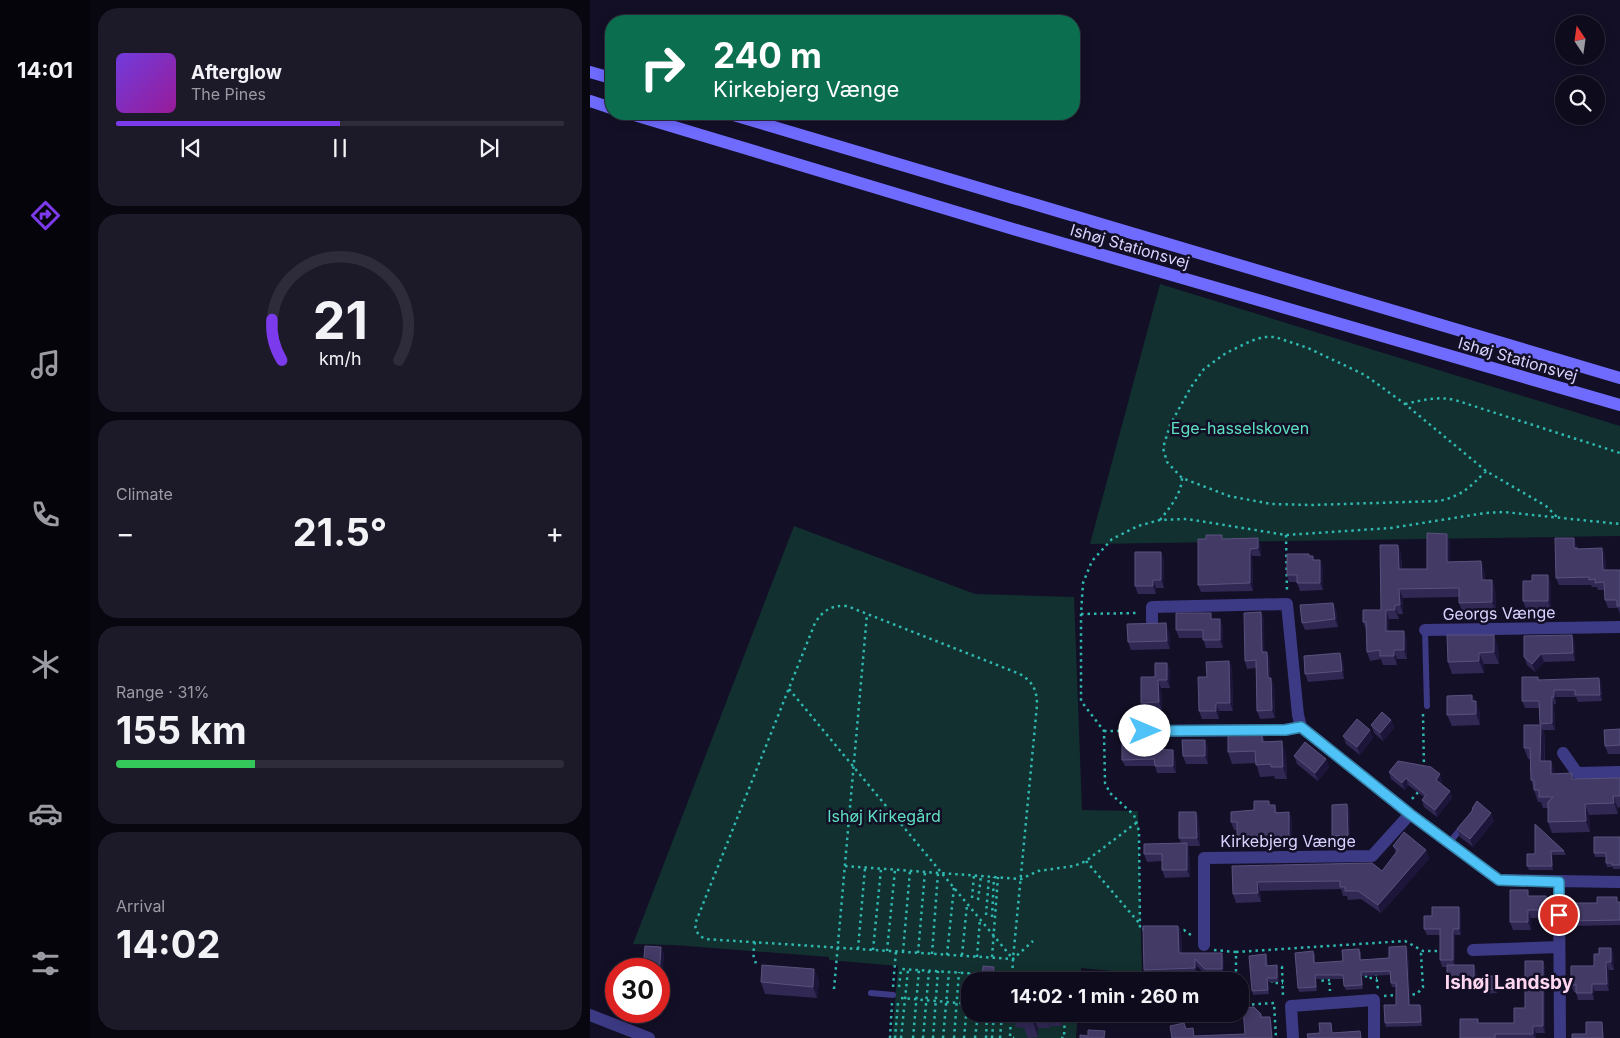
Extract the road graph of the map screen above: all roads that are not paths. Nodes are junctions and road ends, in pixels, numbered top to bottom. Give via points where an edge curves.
1 (590, 72) edge
2 (605, 76) edge
3 (590, 101) edge
4 (605, 106) edge
5 (651, 120) edge
6 (750, 120) edge
7 (1620, 378) edge
8 (1620, 405) edge
9 (1152, 621) edge
10 (1620, 627) edge
11 (1425, 630) joint
12 (1427, 706) road end
13 (1301, 727) junction
14 (1145, 731) road end
15 (1563, 753) dead end
16 (1620, 772) edge
17 (1407, 811) junction
18 (1471, 816) edge
19 (1449, 843) junction
20 (1559, 882) junction
21 (1620, 882) edge
22 (1204, 945) road end
23 (1559, 947) junction
24 (1473, 950) dead end
25 (871, 993) dead end
26 (895, 996) road end
27 (590, 1015) edge
28 (649, 1038) edge
29 (1293, 1038) edge
30 (1374, 1038) edge
31 (1560, 1038) edge

1 - 2 main road
3 - 4 main road
5 - 8 main road, Ishøj Stationsvej
6 - 7 main road, Ishøj Stationsvej
9 - 13 street via 1152,607 1287,604
10 - 11 street, Georgs Vænge
11 - 12 lane, Georgs Vænge
13 - 14 street via 1285,730
13 - 17 street
15 - 16 street via 1578,773
17 - 19 street
17 - 22 street, Kirkebjerg Vænge via 1372,856 1204,858
18 - 19 lane
19 - 20 street via 1499,880
20 - 21 street
20 - 23 street
23 - 24 street
23 - 31 street
25 - 26 lane
27 - 28 street
29 - 30 street via 1291,1006 1376,998

